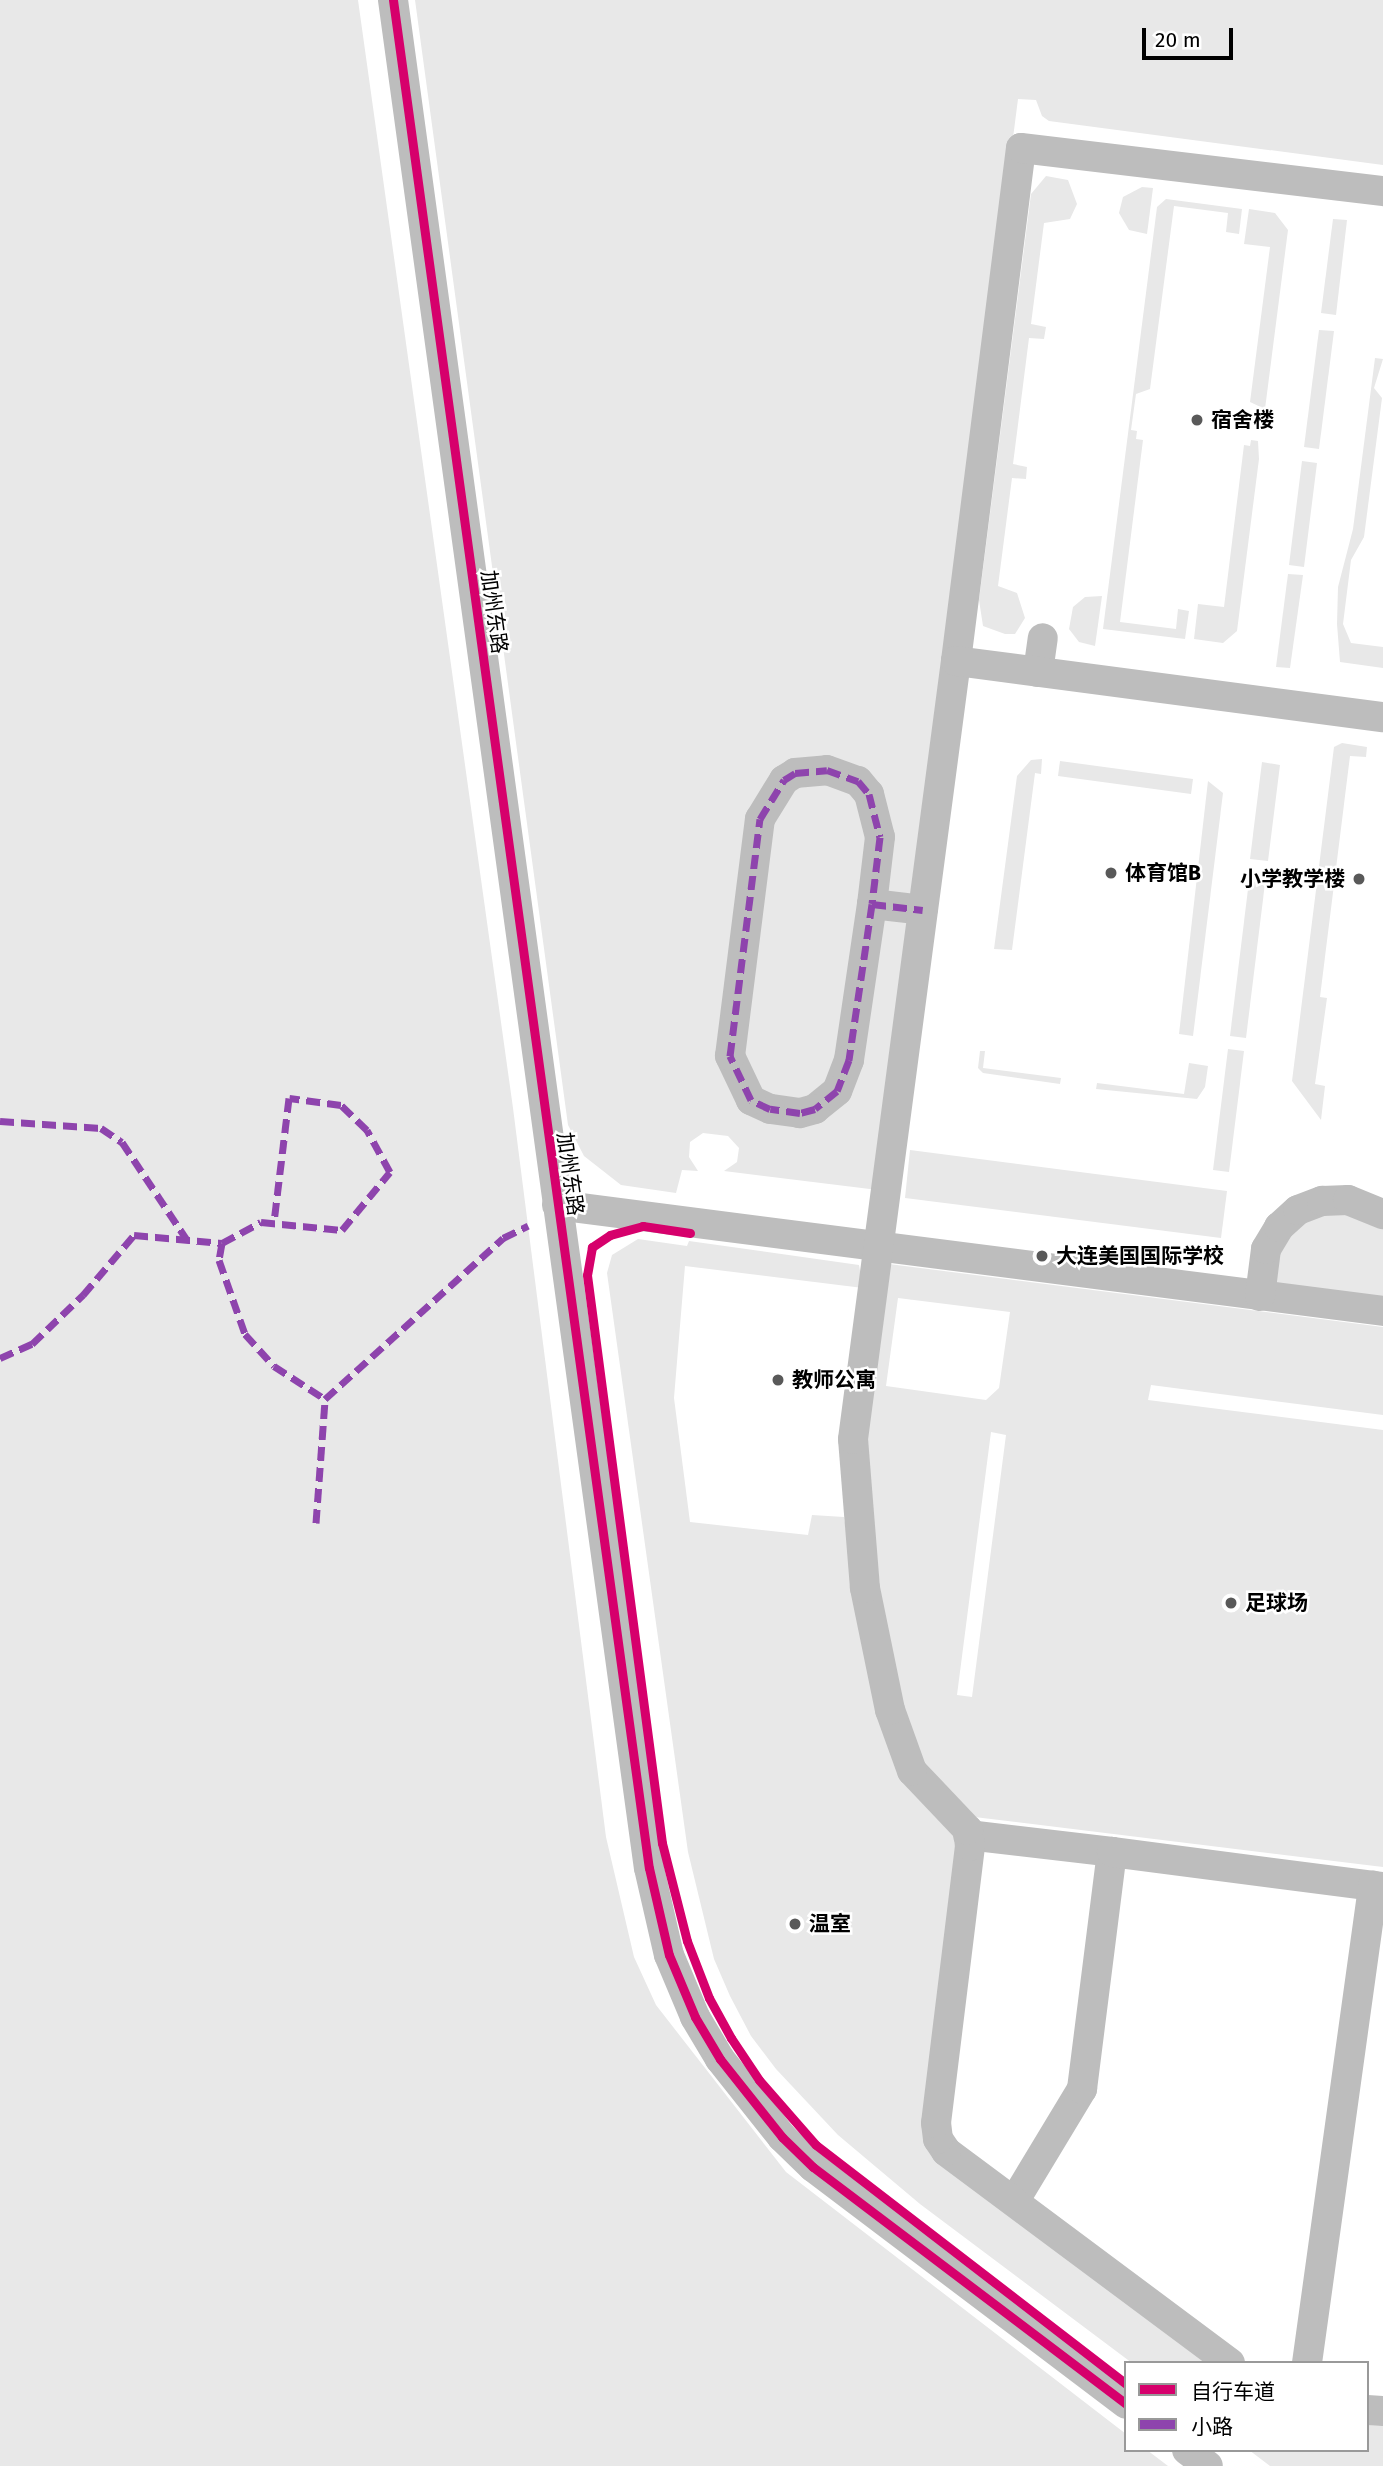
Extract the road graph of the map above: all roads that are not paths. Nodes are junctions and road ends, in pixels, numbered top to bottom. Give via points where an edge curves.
1 (393, 0) edge
2 (1383, 191) edge
3 (1043, 638) dead end
4 (956, 661) junction
5 (1038, 672) junction
6 (1383, 717) edge
7 (872, 904) junction
8 (923, 910) junction
9 (557, 1205) junction
10 (1383, 1214) edge
11 (879, 1247) junction
12 (1260, 1296) junction
13 (1383, 1311) edge
14 (968, 1835) junction
15 (1112, 1852) junction
16 (1378, 1887) edge
17 (1015, 2200) junction
18 (1227, 2361) edge
19 (1307, 2361) edge
20 (1124, 2402) edge
21 (1190, 2452) edge
22 (1208, 2466) edge

1 - 9 street, 加州东路
2 - 4 street via 1101,169 1021,148
3 - 5 street
4 - 5 street
4 - 8 street
5 - 6 street
7 - 7 street via 880,837 869,794 839,771 815,770 784,779 766,803 758,827 730,1056 751,1100 770,1109 800,1112 816,1109 836,1091 849,1060
7 - 8 street
8 - 11 street
9 - 11 street
9 - 20 street, 加州东路 via 649,1868 669,1955 690,2007 756,2108 813,2167
10 - 12 street via 1348,1200 1322,1201 1298,1210 1279,1227 1266,1249
11 - 12 street
11 - 14 street via 853,1439 865,1588 890,1710 912,1771
12 - 13 street
14 - 15 street
14 - 17 street via 936,2123 946,2151
15 - 16 street
15 - 17 street via 1082,2089
16 - 19 street
17 - 18 street
21 - 22 street

